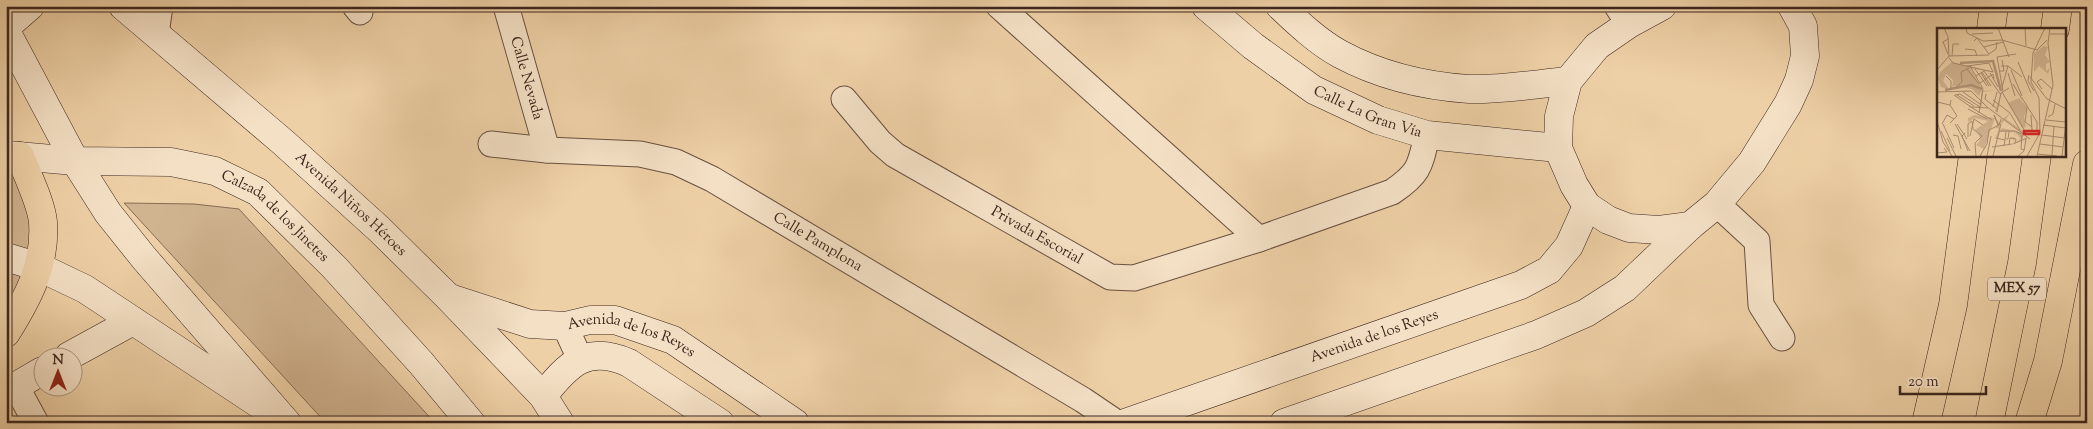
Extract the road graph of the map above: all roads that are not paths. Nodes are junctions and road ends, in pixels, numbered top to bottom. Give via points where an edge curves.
1 (30, 6) edge
2 (160, 6) edge
3 (506, 6) edge
4 (999, 6) edge
5 (1206, 6) edge
6 (1280, 6) edge
7 (1662, 6) edge
8 (1994, 6) edge
9 (2058, 6) edge
10 (128, 8) edge
11 (1800, 13) edge
12 (1623, 15) edge
13 (6, 27) edge
14 (1991, 28) edge
15 (2055, 28) edge
16 (6, 31) edge
17 (156, 34) junction
18 (1568, 82) junction
19 (844, 99) dead end
20 (1427, 135) junction
21 (490, 144) dead end
22 (1558, 148) junction
23 (547, 150) junction
24 (13, 156) edge
25 (1973, 156) edge
26 (2037, 156) edge
27 (74, 161) junction
28 (2087, 164) edge
29 (1717, 204) junction
30 (1588, 206) junction
31 (1690, 226) junction
32 (1259, 239) junction
33 (6, 257) edge
34 (39, 267) junction
35 (448, 297) junction
36 (133, 321) junction
37 (565, 326) junction
38 (6, 333) edge
39 (1782, 338) dead end
40 (82, 349) edge
41 (580, 359) junction
42 (32, 377) edge
43 (11, 389) edge
44 (542, 396) junction
45 (36, 423) edge
46 (287, 423) edge
47 (471, 423) edge
48 (560, 423) edge
49 (720, 423) edge
50 (795, 423) edge
51 (1116, 423) edge
52 (1125, 423) edge
53 (1284, 423) edge
54 (1926, 423) edge
55 (1989, 423) edge
56 (2029, 423) edge

1 - 13 street
2 - 17 street
3 - 23 street, Calle Nevada
4 - 32 street
5 - 20 street, Calle La Gran Vía via 1253,46 1314,90 1378,120
6 - 18 street via 1339,54 1383,73 1423,84 1470,89
7 - 12 street
8 - 14 main road
9 - 15 main road
10 - 17 street, Avenida Niños Héroes
11 - 29 street via 1805,56 1799,80 1752,162
12 - 18 street
16 - 27 street
17 - 35 street, Avenida Niños Héroes via 379,229
18 - 22 street via 1559,116
19 - 32 street, Privada Escorial via 880,142 895,154 1110,277 1134,278
20 - 22 street, Calle La Gran Vía
20 - 32 street, Privada Escorial via 1419,168 1408,182 1392,192
21 - 23 street, Calle Pamplona
22 - 30 street via 1574,185
23 - 51 street, Calle Pamplona via 640,154 676,162 712,179
24 - 27 street, Calzada de los Jinetes
24 - 34 main road via 43,220
25 - 54 main road via 1953,305
26 - 55 main road, MEX 57 via 2022,263
27 - 46 street via 108,213 144,258
27 - 47 street, Calzada de los Jinetes via 171,162 215,171 258,192 334,267
28 - 56 main road, MEX 57 via 2048,361
29 - 31 street
29 - 39 street via 1757,241 1759,298
30 - 31 street via 1608,220 1629,228 1660,230
30 - 52 street, Avenida de los Reyes via 1569,246 1549,270 1521,285
31 - 53 street via 1625,288 1586,313 1536,335
33 - 34 street
34 - 36 street via 84,289
34 - 38 main road via 28,299
35 - 37 street, Avenida de los Reyes via 530,324
35 - 44 street, Avenida Niños Héroes
36 - 40 street
36 - 46 street
37 - 41 street
37 - 50 street, Avenida de los Reyes via 590,320 615,320 673,340
41 - 44 street, Avenida de los Reyes via 568,366
41 - 49 street, Avenida de los Reyes via 596,355 614,356
42 - 43 street
43 - 45 street
44 - 48 street, Avenida Niños Héroes

